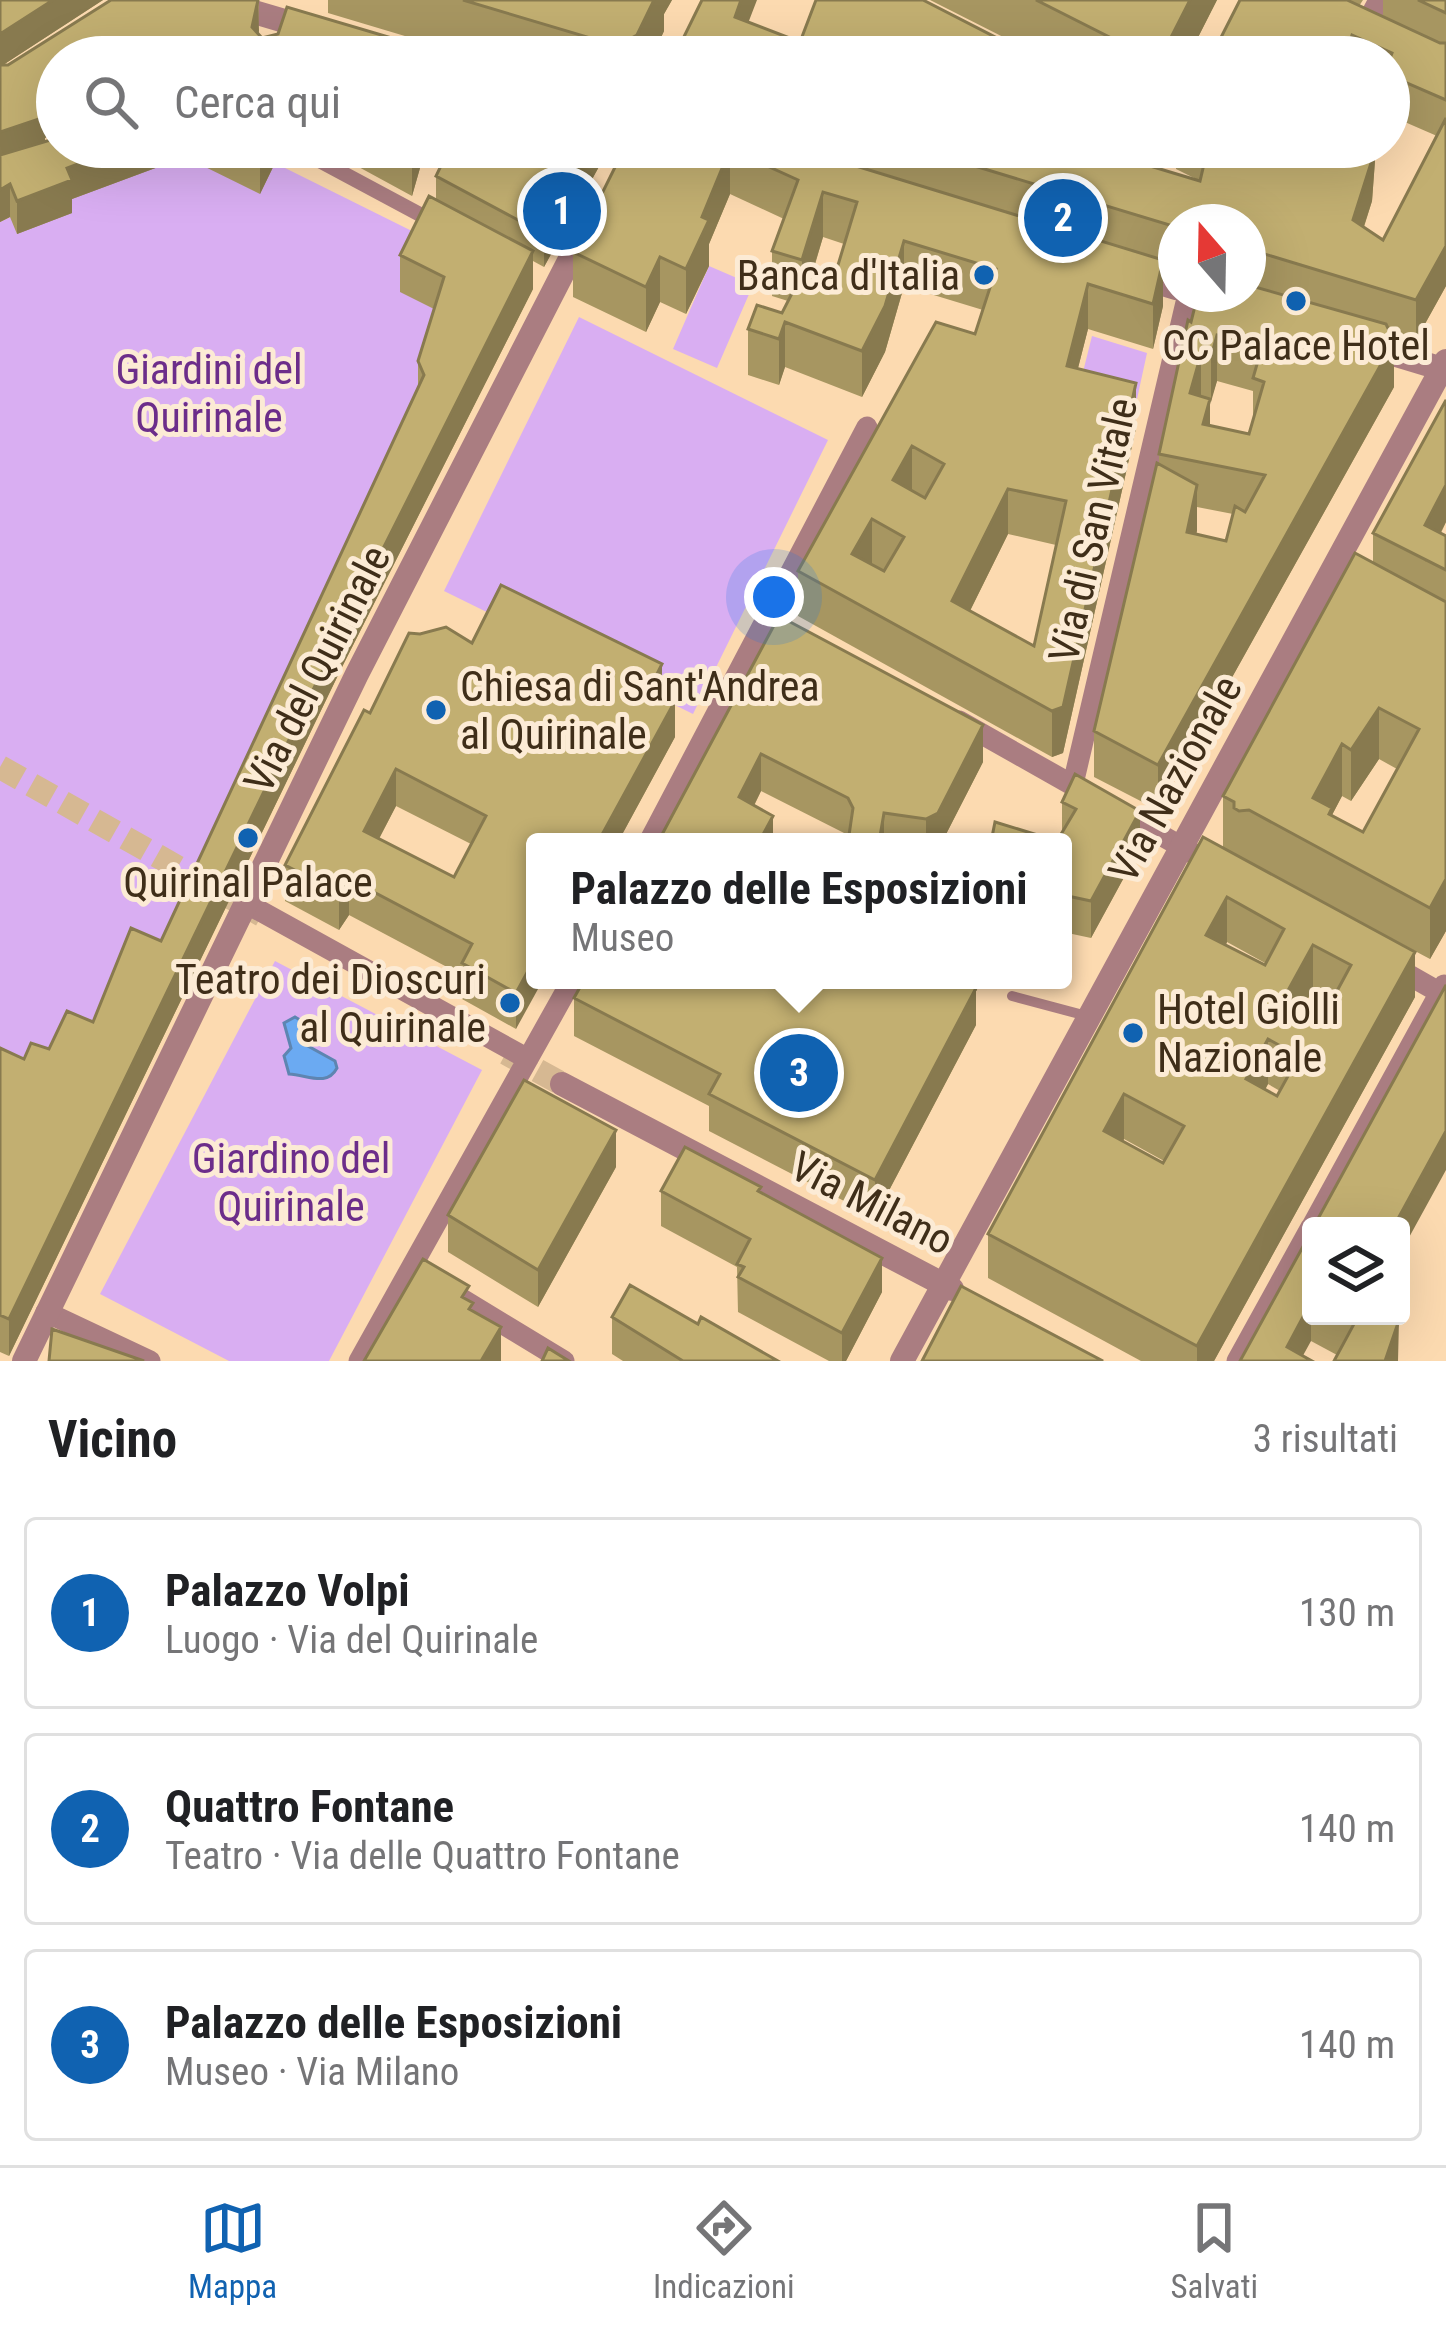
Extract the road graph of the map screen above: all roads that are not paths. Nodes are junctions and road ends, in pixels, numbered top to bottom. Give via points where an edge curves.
1 (213, 0) edge
2 (1379, 0) edge
3 (1340, 21) edge
4 (324, 36) edge
5 (333, 168) edge
6 (597, 207) edge
7 (459, 236) edge
8 (1110, 268) edge
9 (1158, 283) edge
10 (1195, 312) edge
11 (1339, 338) edge
12 (1445, 367) edge
13 (867, 427) dead end
14 (1333, 569) junction
15 (1359, 584) edge
16 (935, 708) edge
17 (1073, 784) junction
18 (654, 833) edge
19 (1182, 846) junction
20 (1247, 883) edge
21 (244, 902) junction
22 (1381, 959) edge
23 (567, 989) edge
24 (1444, 990) edge
25 (1012, 996) dead end
26 (1087, 1016) junction
27 (528, 1059) junction
28 (562, 1084) tunnel mouth
29 (1317, 1217) edge
30 (1302, 1244) edge
31 (411, 1266) junction
32 (943, 1284) junction
33 (970, 1299) edge
34 (46, 1312) junction
35 (24, 1361) edge
36 (150, 1361) edge
37 (359, 1361) edge
38 (564, 1361) edge
39 (902, 1361) edge
40 (1238, 1361) edge

1 - 4 street via 275,31
2 - 3 street via 1372,36
5 - 7 street
6 - 21 street, Via del Quirinale via 548,283
8 - 9 street
10 - 17 street, Via di San Vitale
11 - 12 street
12 - 14 street, Via Nazionale
13 - 18 street via 779,623
14 - 15 street
14 - 19 street, Via Nazionale
16 - 17 street
17 - 19 street
19 - 20 street
19 - 26 street, Via Nazionale
21 - 27 street
21 - 34 street, Via del Quirinale
22 - 24 street
23 - 27 street
24 - 29 street
25 - 26 lane
26 - 32 street, Via Nazionale
27 - 31 street
28 - 32 street, Via Milano
30 - 40 street
31 - 37 street
31 - 38 street
32 - 33 street, Via Milano
32 - 39 street, Via Nazionale
34 - 35 street, Via del Quirinale
34 - 36 street

